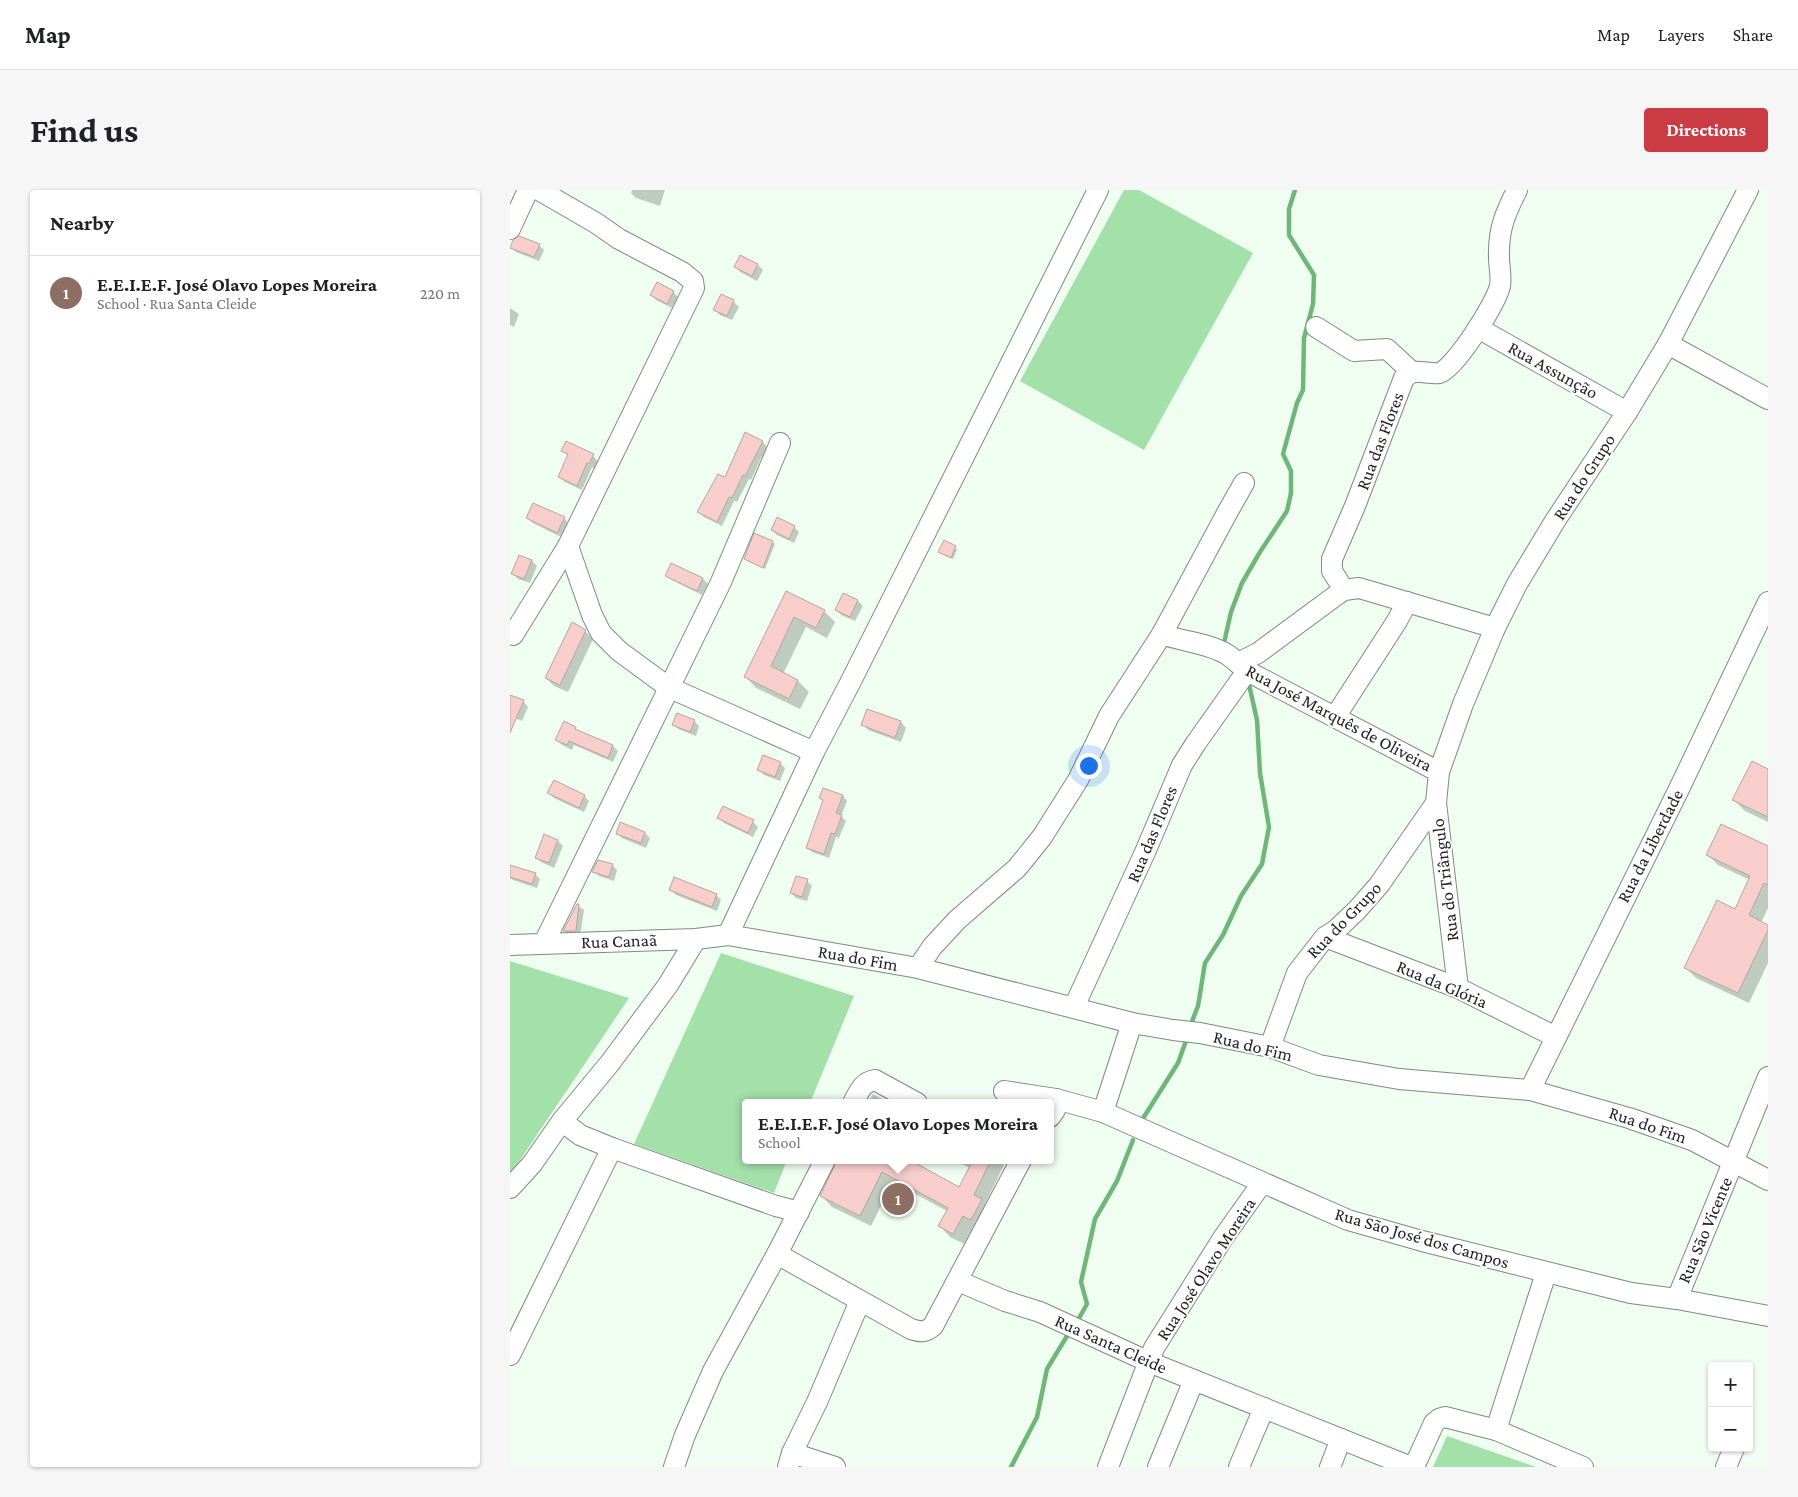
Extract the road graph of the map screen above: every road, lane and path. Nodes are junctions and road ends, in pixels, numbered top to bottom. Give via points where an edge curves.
1 (528, 190) edge
2 (539, 190) edge
3 (1098, 190) edge
4 (1517, 190) edge
5 (1748, 190) edge
6 (510, 229) edge
7 (1316, 327) dead end
8 (1478, 328) junction
9 (1668, 344) junction
10 (1412, 372) junction
11 (1768, 399) edge
12 (1627, 412) junction
13 (780, 443) dead end
14 (1244, 484) dead end
15 (568, 546) junction
16 (1344, 590) junction
17 (1407, 602) junction
18 (1768, 602) edge
19 (1495, 628) junction
20 (1761, 633) edge
21 (1162, 634) junction
22 (513, 635) dead end
23 (1245, 664) junction
24 (668, 687) junction
25 (1335, 717) junction
26 (814, 752) junction
27 (1439, 772) junction
28 (1436, 803) junction
29 (728, 935) junction
30 (1325, 937) junction
31 (696, 939) junction
32 (544, 943) junction
33 (510, 945) edge
34 (918, 968) junction
35 (1458, 988) junction
36 (1074, 1007) junction
37 (1132, 1023) junction
38 (1556, 1037) junction
39 (1270, 1047) junction
40 (1768, 1077) edge
41 (1530, 1090) junction
42 (1004, 1091) dead end
43 (855, 1099) edge
44 (910, 1099) edge
45 (1027, 1099) edge
46 (1054, 1108) edge
47 (1103, 1112) junction
48 (562, 1121) junction
49 (612, 1148) junction
50 (1734, 1162) junction
51 (822, 1164) edge
52 (1019, 1164) edge
53 (1768, 1180) edge
54 (1262, 1183) junction
55 (510, 1188) edge
56 (799, 1212) junction
57 (777, 1254) junction
58 (1546, 1273) junction
59 (958, 1281) junction
60 (1676, 1299) junction
61 (860, 1300) junction
62 (1768, 1316) edge
63 (510, 1355) edge
64 (1149, 1362) junction
65 (1194, 1380) junction
66 (1264, 1408) junction
67 (1496, 1430) junction
68 (1341, 1439) junction
69 (1732, 1452) edge
70 (790, 1460) edge
71 (1582, 1466) edge
72 (674, 1467) edge
73 (834, 1467) edge
74 (1108, 1467) edge
75 (1158, 1467) edge
76 (1239, 1467) edge
77 (1330, 1467) edge
78 (1413, 1467) edge
79 (1726, 1467) edge

1 - 6 street
2 - 15 street via 682,272 693,280 694,288
3 - 26 street
4 - 8 street, Rua das Flores via 1499,236 1500,285 1495,301
5 - 9 street, Rua do Grupo
7 - 10 street via 1354,351 1386,349
8 - 10 street, Rua das Flores via 1450,366 1438,373
8 - 12 street, Rua Assunção
9 - 11 street
9 - 12 street, Rua do Grupo
10 - 16 street, Rua das Flores via 1404,378 1332,559 1332,571
12 - 19 street, Rua do Grupo via 1550,528
13 - 24 street via 720,582
14 - 21 street
15 - 22 street
15 - 24 street via 601,633 619,651
16 - 17 street via 1359,588
16 - 23 street, Rua das Flores
17 - 19 street
17 - 25 street
18 - 20 street, Rua da Liberdade
19 - 27 street, Rua do Grupo
20 - 38 street, Rua da Liberdade via 1679,789
21 - 23 street, Rua José Marquês de Oliveira via 1227,654
21 - 34 street via 1109,716 1078,780 1042,837 1017,868 957,920
23 - 25 street, Rua José Marquês de Oliveira
23 - 36 street, Rua das Flores via 1182,765
24 - 26 street
24 - 32 street
25 - 27 street, Rua José Marquês de Oliveira
26 - 29 street
27 - 28 street, Rua do Triângulo
28 - 30 street, Rua do Grupo via 1379,885 1357,910
28 - 35 street, Rua do Triângulo
29 - 31 street, Rua Canaã
29 - 34 street, Rua do Fim
30 - 35 street, Rua da Glória
30 - 39 street, Rua do Grupo via 1297,973
31 - 32 street, Rua Canaã
31 - 48 street via 659,998
32 - 33 street, Rua Canaã
34 - 36 street, Rua do Fim
35 - 38 street, Rua da Glória
36 - 37 street, Rua do Fim
37 - 39 street, Rua do Fim
37 - 47 street
38 - 41 street, Rua da Liberdade
39 - 41 street, Rua do Fim via 1319,1065 1399,1080
40 - 50 street, Rua São Vicente
41 - 50 street, Rua do Fim via 1692,1140
42 - 45 street, Rua São José dos Campos
43 - 44 street via 862,1085 875,1080
46 - 47 street, Rua São José dos Campos
47 - 54 street, Rua São José dos Campos
48 - 49 street via 580,1135
48 - 55 street via 532,1164
49 - 56 street
49 - 63 street
50 - 53 street, Rua do Fim
50 - 60 street, Rua São Vicente
51 - 56 street
52 - 59 street
54 - 58 street, Rua São José dos Campos via 1348,1220
54 - 64 street, Rua José Olavo Moreira via 1222,1238 1154,1348
56 - 57 street
57 - 61 street
57 - 72 street via 713,1371
58 - 60 street, Rua São José dos Campos via 1632,1293
58 - 67 street
59 - 61 street via 927,1331 911,1329
59 - 64 street, Rua Santa Cleide via 1040,1312
60 - 62 street, Rua São José dos Campos
61 - 70 street
64 - 65 street, Rua Santa Cleide
64 - 74 street, Rua José Olavo Moreira
65 - 66 street, Rua Santa Cleide
65 - 75 street
66 - 68 street, Rua Santa Cleide
66 - 76 street
67 - 71 street
67 - 78 street via 1452,1418 1439,1419
68 - 77 street
68 - 78 street, Rua Santa Cleide
69 - 79 street
70 - 73 street

